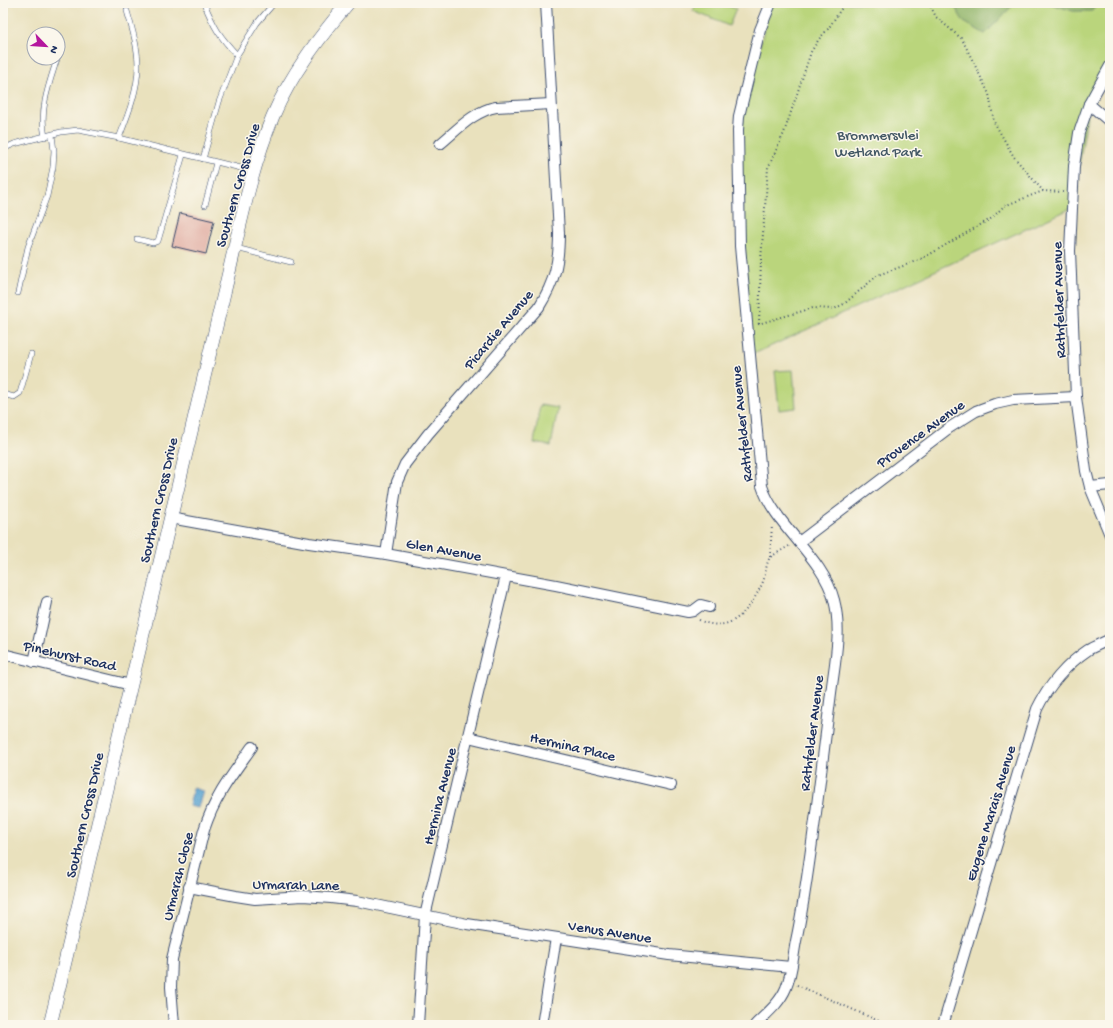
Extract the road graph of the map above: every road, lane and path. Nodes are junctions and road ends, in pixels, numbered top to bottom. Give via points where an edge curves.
1 (204, 3) edge
2 (274, 3) edge
3 (348, 3) edge
4 (546, 3) edge
5 (771, 3) edge
6 (845, 3) edge
7 (929, 3) edge
8 (127, 11) dead end
9 (237, 55) junction
10 (55, 66) edge
11 (1110, 66) edge
12 (552, 104) junction
13 (1088, 104) junction
14 (1110, 122) edge
15 (52, 135) junction
16 (45, 137) junction
17 (119, 138) junction
18 (440, 144) dead end
19 (3, 149) edge
20 (183, 154) junction
21 (203, 159) junction
22 (216, 163) junction
23 (254, 172) junction
24 (1043, 191) junction
25 (1072, 194) junction
26 (205, 205) dead end
27 (138, 239) dead end
28 (235, 247) junction
29 (291, 262) dead end
30 (18, 293) dead end
31 (759, 324) junction
32 (747, 328) junction
33 (31, 354) dead end
34 (3, 394) edge
35 (1076, 397) junction
36 (1110, 484) edge
37 (1090, 487) junction
38 (774, 510) junction
39 (170, 518) junction
40 (1110, 534) edge
41 (799, 542) junction
42 (386, 554) junction
43 (770, 557) junction
44 (506, 576) junction
45 (47, 602) dead end
46 (709, 608) dead end
47 (691, 612) junction
48 (1110, 639) edge
49 (3, 654) edge
50 (34, 662) junction
51 (131, 685) junction
52 (468, 737) junction
53 (252, 747) dead end
54 (670, 785) dead end
55 (189, 886) junction
56 (425, 916) junction
57 (556, 938) junction
58 (791, 967) junction
59 (788, 981) junction
60 (50, 1025) edge
61 (174, 1025) edge
62 (418, 1025) edge
63 (542, 1025) edge
64 (755, 1025) edge
65 (888, 1025) edge
66 (943, 1025) edge

1 - 9 lane via 219,34
2 - 9 lane via 257,23
3 - 23 street, Southern Cross Drive via 317,42 292,80 274,116
4 - 12 street, Picardie Avenue
5 - 32 street, Rathfelder Avenue via 760,30 739,116 740,246
6 - 31 path via 811,52 784,133 768,168
7 - 24 path via 936,17 962,39 989,94 994,122 1014,157
8 - 17 lane via 136,42 138,66 133,96
9 - 21 lane via 219,102
10 - 16 lane via 42,115
11 - 13 street, Rathfelder Avenue
12 - 18 street via 488,108 479,112
12 - 42 street, Picardie Avenue via 559,248 555,275 539,307 405,464 397,482
13 - 14 street
13 - 25 street, Rathfelder Avenue via 1077,145
15 - 16 lane
15 - 17 lane via 78,130
15 - 30 lane via 54,167 47,196 28,247
16 - 19 lane
17 - 20 lane
20 - 21 lane
20 - 27 lane via 158,241 153,243
21 - 22 lane
22 - 23 lane
22 - 26 lane
23 - 28 street, Southern Cross Drive
24 - 25 path
24 - 31 path via 1004,206 992,218 917,261 878,275 844,304 834,309 813,308
25 - 35 street, Rathfelder Avenue via 1070,251
28 - 29 lane
28 - 39 street, Southern Cross Drive
31 - 32 path
32 - 38 street, Rathfelder Avenue via 762,486
33 - 34 lane via 20,394
35 - 37 street, Rathfelder Avenue
35 - 41 street, Provence Avenue via 1013,400 976,411 949,428
36 - 37 street
37 - 40 street, Rathfelder Avenue
38 - 41 street, Rathfelder Avenue
38 - 43 path
39 - 42 street, Glen Avenue
39 - 51 street, Southern Cross Drive
41 - 43 path
41 - 58 street, Rathfelder Avenue via 831,589 838,634 809,864
42 - 44 street, Glen Avenue
43 - 47 path via 763,583 748,608 735,621 720,625 708,623 697,619
44 - 47 street, Glen Avenue
44 - 52 street, Hermina Avenue
45 - 50 street
46 - 47 street, Glen Avenue via 701,605
48 - 66 street, Eugene Marais Avenue via 1088,650 1073,663 1047,691 1037,709
49 - 50 street, Pinehurst Road
50 - 51 street, Pinehurst Road
51 - 60 street, Southern Cross Drive
52 - 54 street, Hermina Place
52 - 56 street, Hermina Avenue
53 - 55 street, Urmarah Close via 214,804
55 - 56 street, Urmarah Lane via 255,899 303,896 338,898
55 - 61 street, Urmarah Close via 172,959
56 - 57 street, Venus Avenue
56 - 62 street, Hermina Avenue
57 - 58 street, Venus Avenue via 669,955
57 - 63 street
58 - 59 street, Rathfelder Avenue
59 - 64 street, Rathfelder Avenue via 778,1001
59 - 65 path

